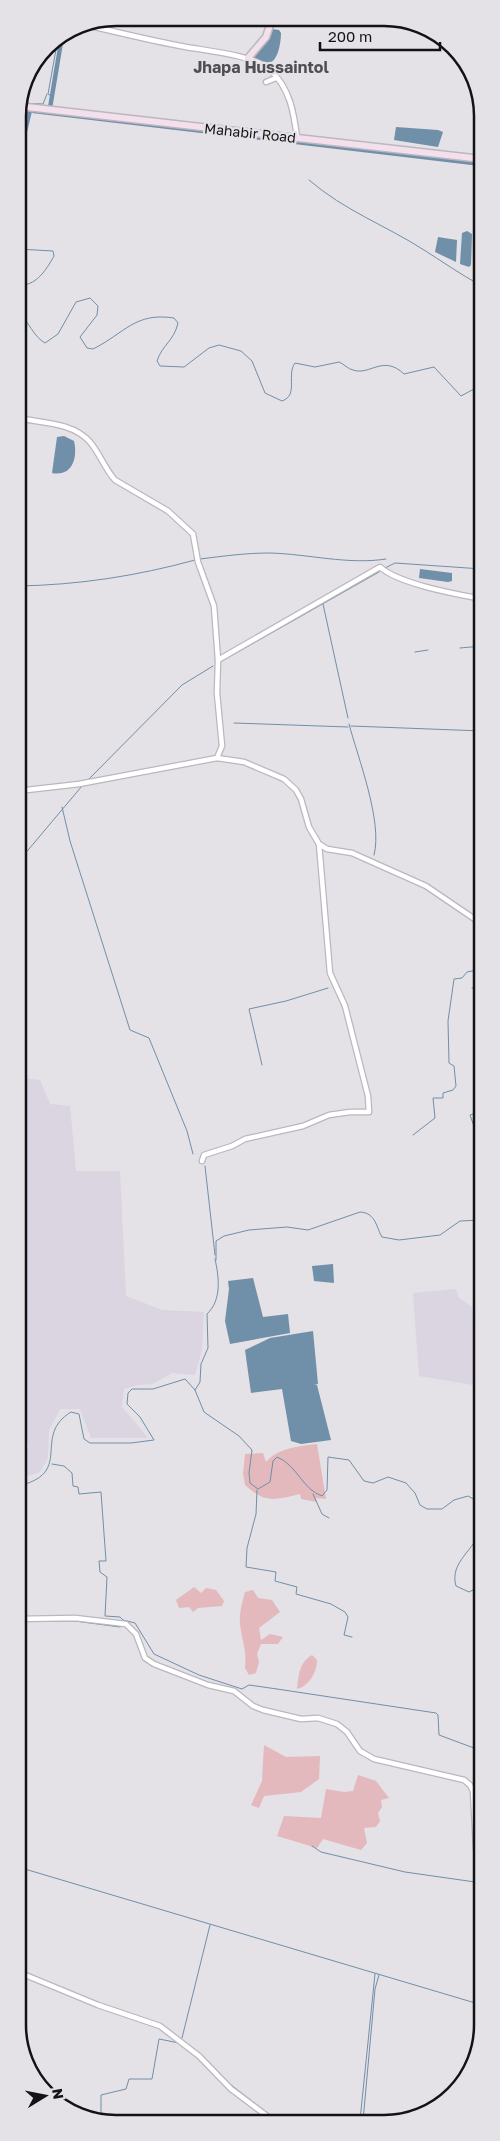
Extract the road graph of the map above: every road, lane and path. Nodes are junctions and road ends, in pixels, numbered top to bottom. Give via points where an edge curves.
1 (269, 26) edge
2 (99, 28) edge
3 (248, 58) junction
4 (276, 78) junction
5 (266, 82) dead end
6 (27, 107) edge
7 (297, 138) junction
8 (474, 158) edge
9 (26, 419) edge
10 (474, 598) edge
11 (218, 660) junction
12 (217, 758) junction
13 (26, 790) edge
14 (318, 844) junction
15 (474, 919) edge
16 (202, 1161) dead end
17 (26, 1619) edge
18 (474, 1810) edge
19 (26, 1975) edge
20 (266, 2115) edge

1 - 3 street via 266,37
2 - 3 street
3 - 4 street via 269,68
4 - 5 street
4 - 7 street via 284,86 294,109
6 - 7 street, Mahabir Road
7 - 8 street, Mahabir Road
9 - 11 street via 63,426 84,435 115,480 168,511 193,534 198,562 214,606
10 - 11 street via 389,576 380,567
11 - 12 street via 217,693 222,746
12 - 13 street via 79,784
12 - 14 street via 244,762 284,779 301,799
14 - 15 street via 327,849 352,853 426,886
14 - 16 street via 330,973 346,1006 369,1112 329,1115 303,1126 245,1139 204,1155
17 - 18 street via 75,1618 126,1624 136,1634 145,1658 154,1664 208,1685 234,1691 263,1710 337,1724 347,1732 360,1752 374,1759 464,1780 473,1791
19 - 20 street via 160,2026

